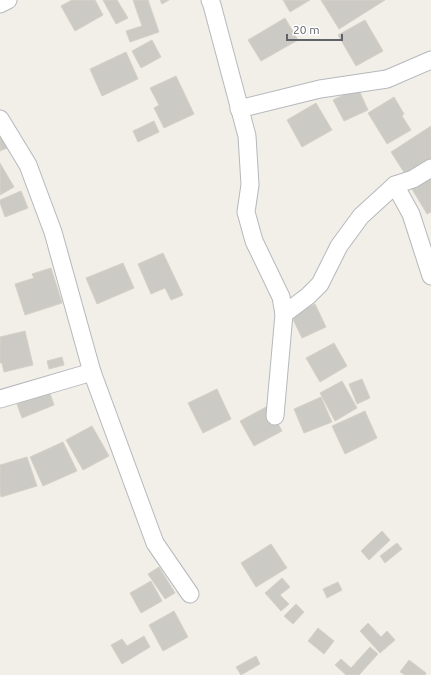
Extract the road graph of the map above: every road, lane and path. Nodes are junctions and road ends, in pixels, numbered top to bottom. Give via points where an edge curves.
1 (8, 0) edge
2 (210, 0) edge
3 (0, 4) edge
4 (431, 60) edge
5 (239, 109) junction
6 (0, 119) edge
7 (431, 168) edge
8 (395, 185) junction
9 (431, 276) edge
10 (284, 314) junction
11 (92, 372) junction
12 (0, 400) edge
13 (275, 416) dead end
14 (190, 594) dead end

1 - 3 street
2 - 5 street
4 - 5 street via 388,80 320,89
5 - 10 street via 247,136 250,185 246,212 254,241 281,297
6 - 11 street via 28,165 53,232
7 - 8 street via 413,179
8 - 9 street via 411,214
8 - 10 street via 361,216 339,246 320,284
10 - 13 street
11 - 12 street
11 - 14 street via 155,543

